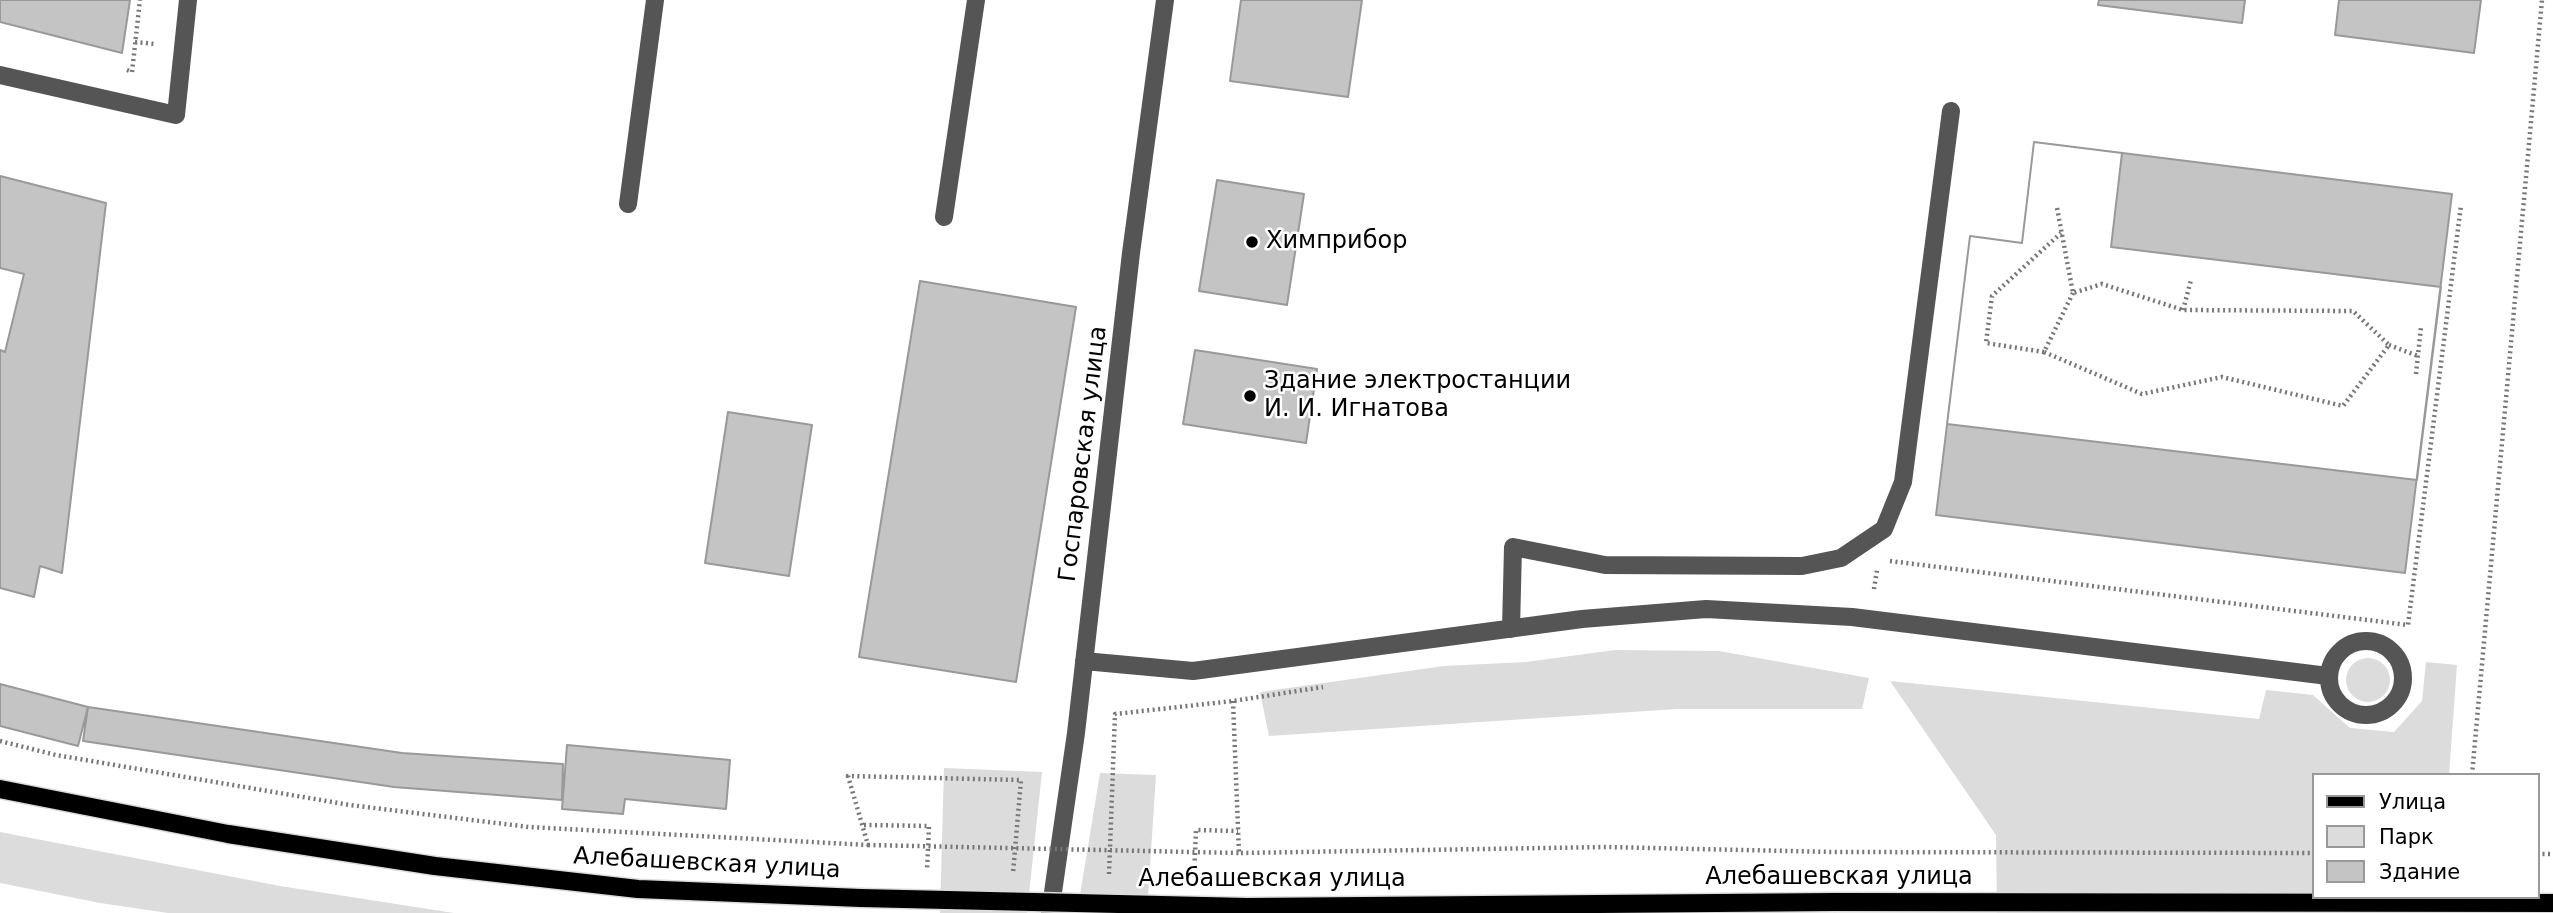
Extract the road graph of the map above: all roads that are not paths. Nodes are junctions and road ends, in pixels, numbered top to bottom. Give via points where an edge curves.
1 (188, 0) edge
2 (655, 0) edge
3 (976, 0) edge
4 (1166, 0) edge
5 (0, 75) edge
6 (1951, 111) dead end
7 (628, 204) dead end
8 (944, 217) dead end
9 (1510, 629) junction
10 (1084, 661) junction
11 (2328, 676) junction
12 (0, 789) edge
13 (2553, 903) edge
14 (1050, 913) edge

1 - 5 street via 176,115
2 - 7 street
3 - 8 street
4 - 10 street, Госпаровская улица via 1131,253
6 - 9 street via 1903,482 1884,529 1841,558 1802,566 1605,565 1513,547
9 - 10 street via 1193,671
9 - 11 street via 1706,609 1839,616
10 - 14 street, Госпаровская улица
11 - 11 street via 2334,699 2343,708 2365,716 2397,701 2404,678 2395,655 2374,641 2361,641 2338,653
12 - 13 main road, Алебашевская улица, bridge via 228,834 435,866 638,889 1247,907

